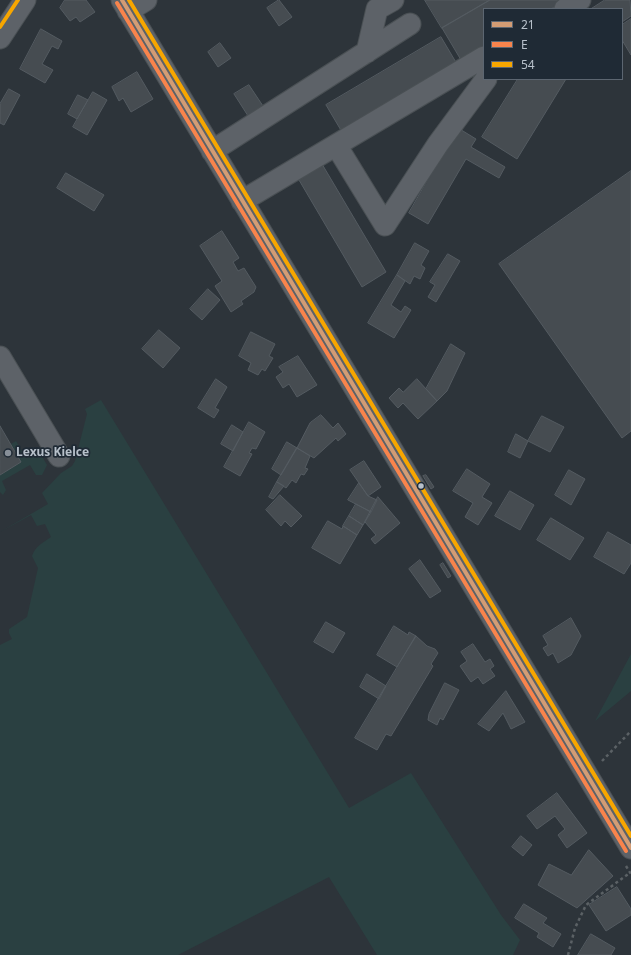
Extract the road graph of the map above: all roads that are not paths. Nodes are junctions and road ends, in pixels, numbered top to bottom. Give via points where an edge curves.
1 (25, 0) edge
2 (146, 0) edge
3 (392, 0) edge
4 (580, 0) edge
5 (125, 6) edge
6 (567, 8) edge
7 (410, 24) dead end
8 (0, 38) edge
9 (367, 52) junction
10 (483, 58) edge
11 (485, 80) edge
12 (336, 145) junction
13 (212, 151) junction
14 (242, 201) junction
15 (0, 357) edge
16 (59, 456) dead end
17 (631, 848) edge

1 - 8 street
2 - 5 street
3 - 9 street via 377,9
4 - 6 street
5 - 13 street
7 - 9 street
9 - 13 street
10 - 12 street
11 - 12 street via 438,144 385,225
12 - 14 street
13 - 14 street
14 - 17 street
15 - 16 street

